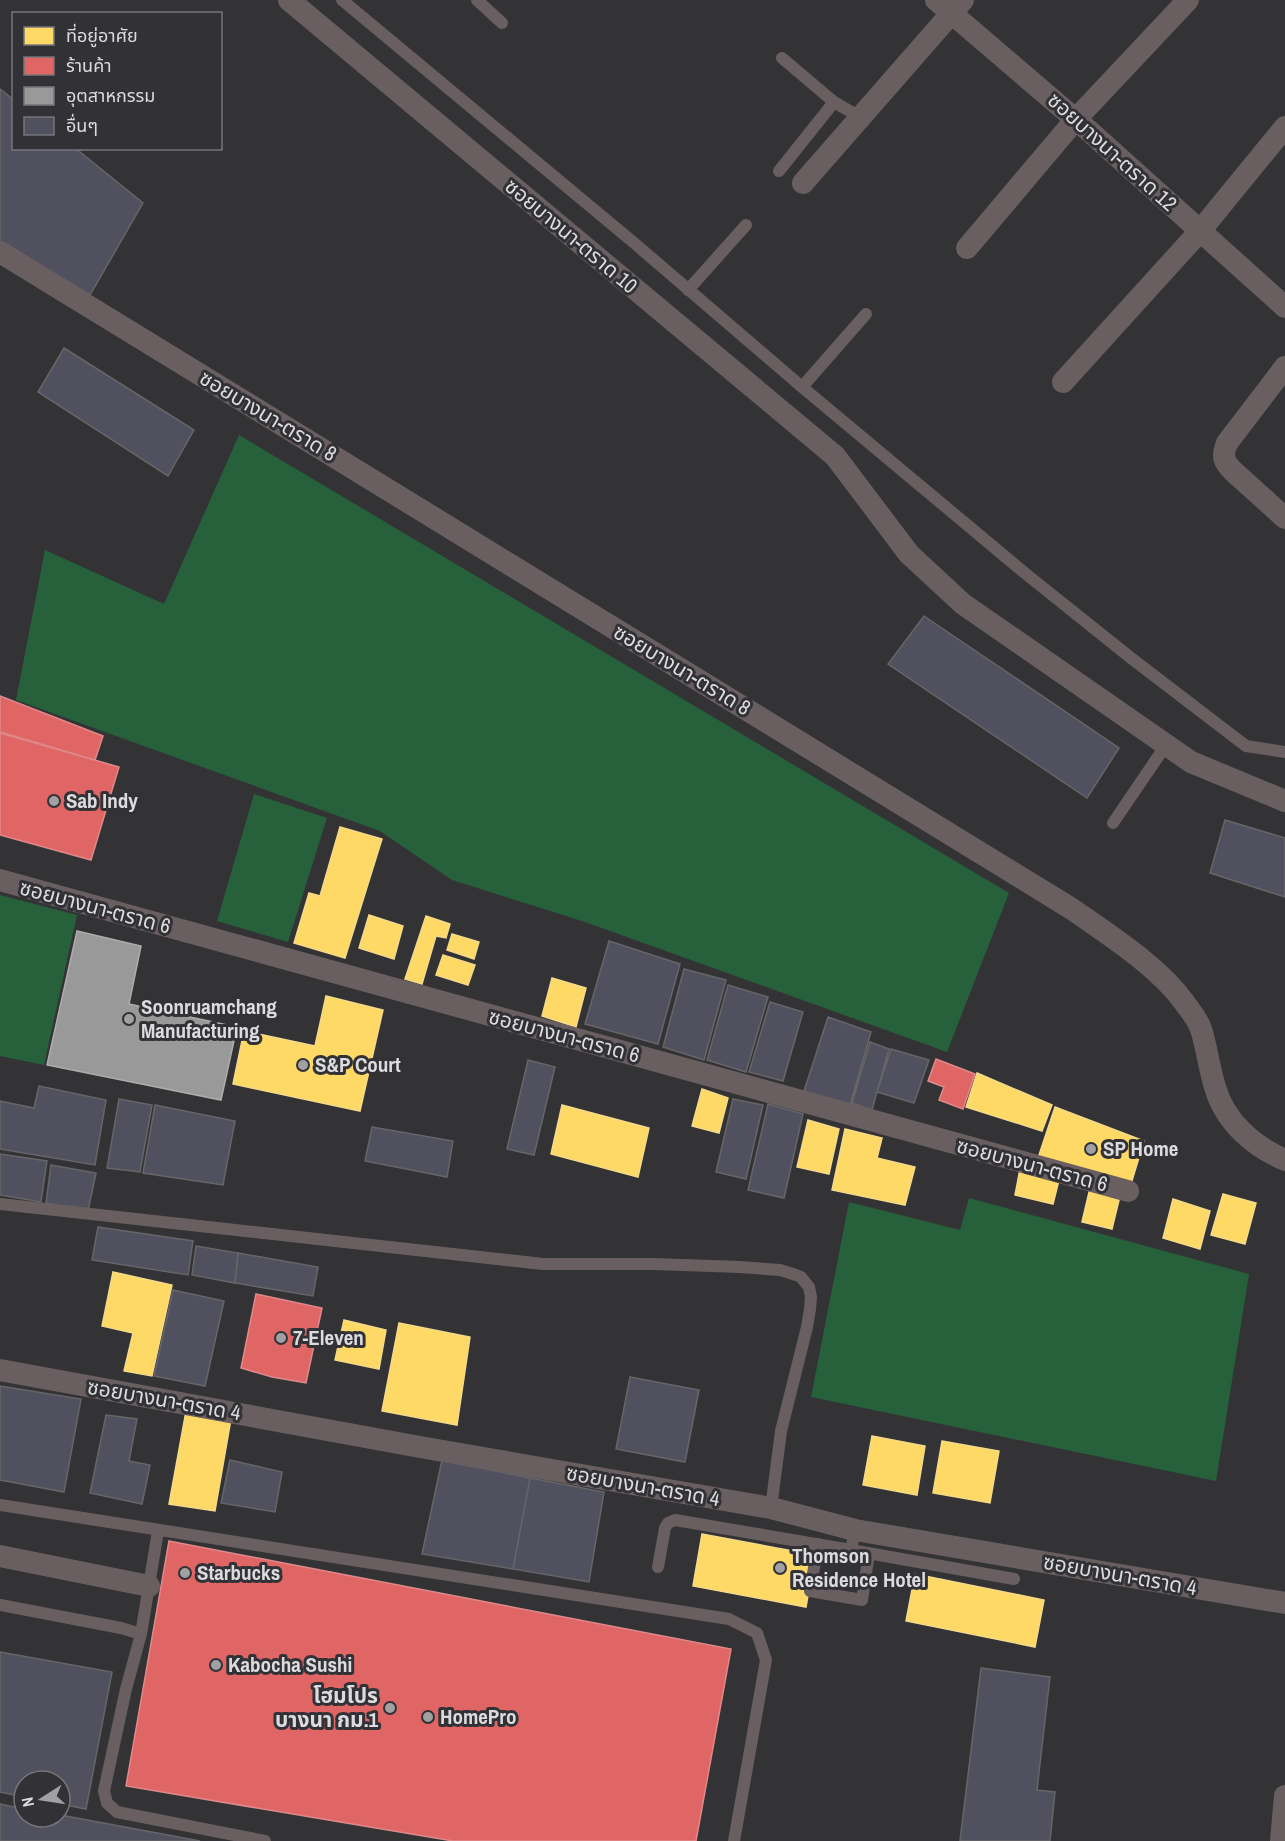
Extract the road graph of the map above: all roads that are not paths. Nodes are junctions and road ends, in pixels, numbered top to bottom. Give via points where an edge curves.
1 (289, 0) edge
2 (342, 0) edge
3 (477, 0) edge
4 (1188, 0) edge
5 (950, 4) edge
6 (502, 23) dead end
7 (782, 58) dead end
8 (834, 102) junction
9 (860, 117) junction
10 (1076, 119) junction
11 (1285, 127) edge
12 (779, 171) dead end
13 (803, 183) dead end
14 (746, 225) dead end
15 (1200, 231) junction
16 (967, 248) dead end
17 (0, 252) edge
18 (688, 290) junction
19 (1285, 307) edge
20 (866, 314) dead end
21 (1285, 367) edge
22 (1063, 382) dead end
23 (802, 387) junction
24 (1285, 518) edge
25 (1166, 745) junction
26 (1285, 752) edge
27 (1285, 801) edge
28 (1113, 823) dead end
29 (0, 880) edge
30 (1285, 1160) edge
31 (1128, 1191) dead end
32 (0, 1204) edge
33 (0, 1370) edge
34 (0, 1505) edge
35 (771, 1508) junction
36 (158, 1531) junction
37 (853, 1540) junction
38 (818, 1544) junction
39 (869, 1553) junction
40 (0, 1556) edge
41 (658, 1567) dead end
42 (1014, 1579) dead end
43 (149, 1586) junction
44 (1285, 1603) edge
45 (0, 1605) edge
46 (141, 1634) junction
47 (1285, 1796) edge
48 (265, 1841) edge
49 (734, 1841) edge
50 (1281, 1841) edge

1 - 25 street, ซอยบางนา-ตราด 10 via 836,456 909,555 963,604
2 - 18 lane
3 - 6 lane
4 - 10 street
5 - 9 street
5 - 10 street, ซอยบางนา-ตราด 12
7 - 8 lane
8 - 9 lane
8 - 12 lane
9 - 13 street
10 - 15 street, ซอยบางนา-ตราด 12
10 - 16 street
11 - 15 street
14 - 18 lane
15 - 19 street, ซอยบางนา-ตราด 12
15 - 22 street
17 - 30 street, ซอยบางนา-ตราด 8 via 1072,909 1132,951 1183,1000 1200,1027 1215,1088 1226,1114 1242,1133
18 - 23 lane
20 - 23 lane
21 - 24 street via 1222,454 1225,463
23 - 26 lane via 1026,574 1246,746
25 - 27 street, ซอยบางนา-ตราด 10 via 1191,762
25 - 28 lane
29 - 31 street, ซอยบางนา-ตราด 6
32 - 35 lane via 543,1264 654,1264 780,1270 796,1275 809,1287 810,1309 782,1431
33 - 35 street, ซอยบางนา-ตราด 4
34 - 36 lane
35 - 37 street, ซอยบางนา-ตราด 4
36 - 43 lane
36 - 49 lane via 729,1619 757,1633 766,1660
37 - 38 lane
37 - 39 lane
37 - 44 street, ซอยบางนา-ตราด 4
38 - 39 lane via 810,1591 862,1600
38 - 41 lane via 675,1520 665,1528
39 - 42 lane
40 - 43 street
43 - 46 lane
45 - 46 lane
46 - 48 lane via 104,1791 107,1803 117,1812
47 - 50 street

